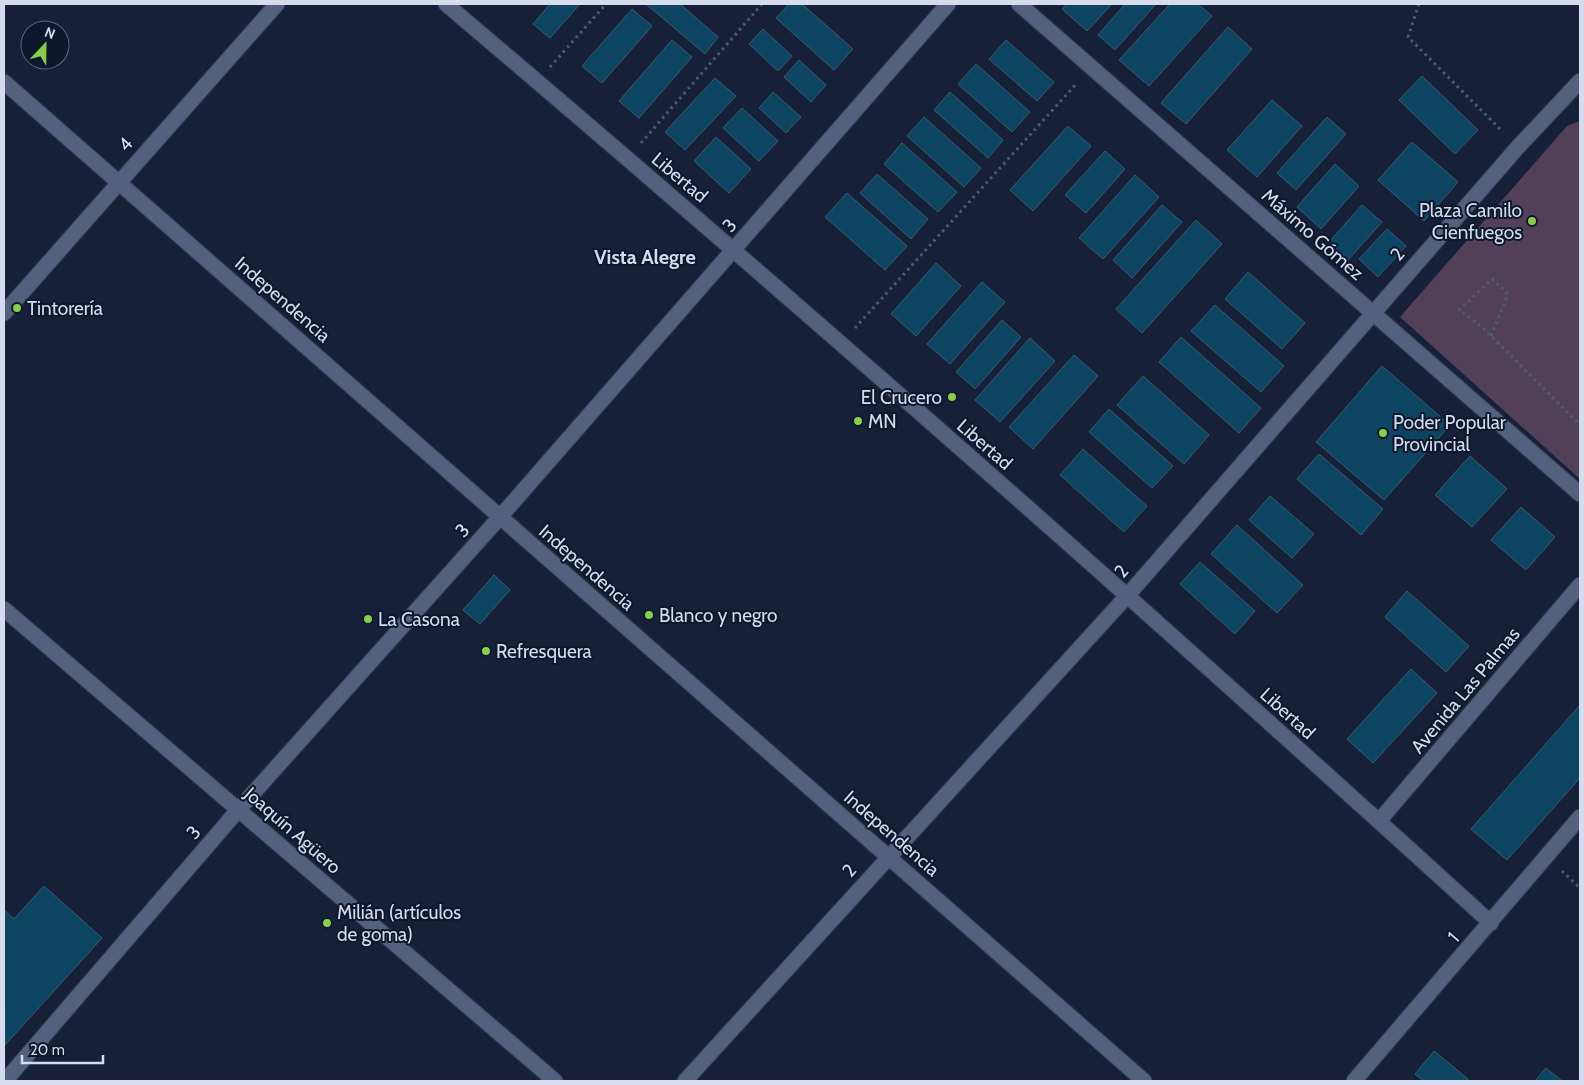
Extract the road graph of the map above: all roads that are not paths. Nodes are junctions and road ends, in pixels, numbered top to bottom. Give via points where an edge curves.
1 (277, 4) edge
2 (446, 4) edge
3 (948, 4) edge
4 (1019, 4) edge
5 (1580, 80) edge
6 (4, 82) edge
7 (118, 181) junction
8 (734, 249) junction
9 (1372, 312) junction
10 (4, 313) edge
11 (1580, 494) edge
12 (500, 518) junction
13 (1580, 585) edge
14 (1126, 596) junction
15 (4, 609) edge
16 (239, 810) junction
17 (1580, 817) edge
18 (1379, 821) junction
19 (889, 856) junction
20 (1491, 923) junction
21 (5, 1081) edge
22 (555, 1081) edge
23 (685, 1081) edge
24 (1144, 1081) edge
25 (1354, 1081) edge

1 - 7 street, 4
2 - 8 street, Libertad
3 - 8 street, 3
4 - 9 street, Máximo Gómez
5 - 9 street, 2
6 - 7 street, Independencia
7 - 10 street, 4
7 - 12 street, Independencia
8 - 12 street, 3
8 - 14 street, Libertad
9 - 11 street, Máximo Gómez
9 - 14 street, 2
12 - 16 street, 3
12 - 19 street, Independencia
13 - 18 street, Avenida Las Palmas
14 - 18 street, Libertad
14 - 19 street, 2
15 - 16 street, Joaquín Agüero
16 - 21 street, 3
16 - 22 street, Joaquín Agüero
17 - 20 street, 1
18 - 20 street, Libertad
19 - 23 street, 2
19 - 24 street, Independencia
20 - 25 street, 1

